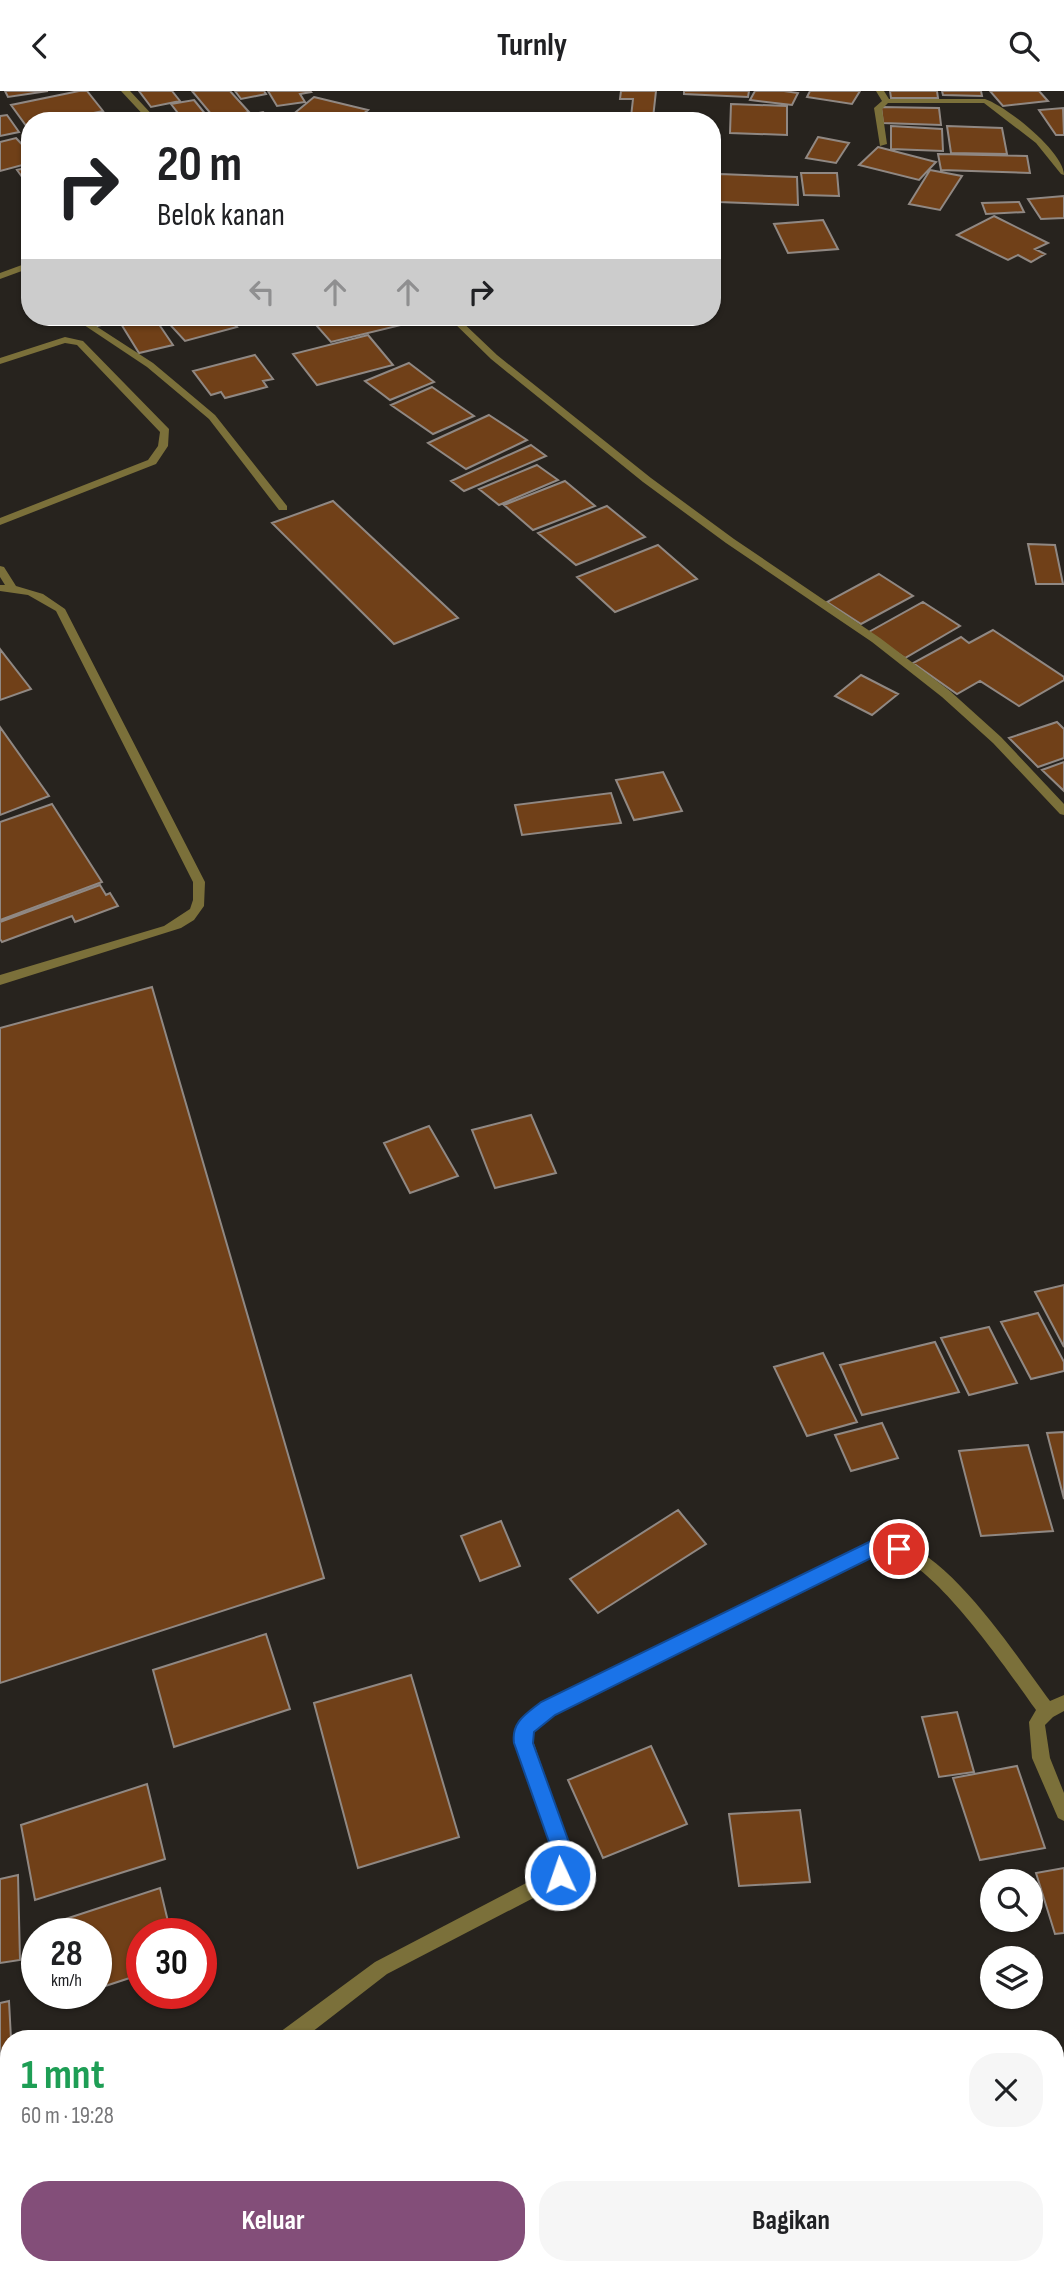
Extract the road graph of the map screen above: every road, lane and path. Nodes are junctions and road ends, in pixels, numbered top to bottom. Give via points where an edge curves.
1 (125, 91) edge
2 (880, 91) edge
3 (886, 101) junction
4 (145, 112) edge
5 (883, 144) dead end
6 (1064, 172) edge
7 (21, 268) edge
8 (0, 276) edge
9 (90, 326) edge
10 (462, 326) edge
11 (0, 361) edge
12 (283, 508) dead end
13 (0, 522) edge
14 (0, 569) edge
15 (6, 588) edge
16 (1064, 811) edge
17 (0, 980) edge
18 (1064, 1703) edge
19 (1047, 1711) junction
20 (1064, 1812) edge
21 (299, 2030) edge

1 - 4 street
2 - 3 street
3 - 5 street via 878,108
3 - 6 street via 985,101 1039,141
7 - 8 street
9 - 12 street via 150,365 212,417
10 - 16 street via 511,372 647,480 946,694
11 - 13 street via 65,341 80,343 164,431 163,446 152,462
14 - 15 street
15 - 17 street via 41,595 60,609 199,881 201,897 187,920 168,929
18 - 19 street
19 - 20 street via 1037,1722 1038,1753
19 - 21 street via 965,1603 899,1549 871,1549 548,1709 527,1725 523,1743 565,1859 560,1875 381,1968

